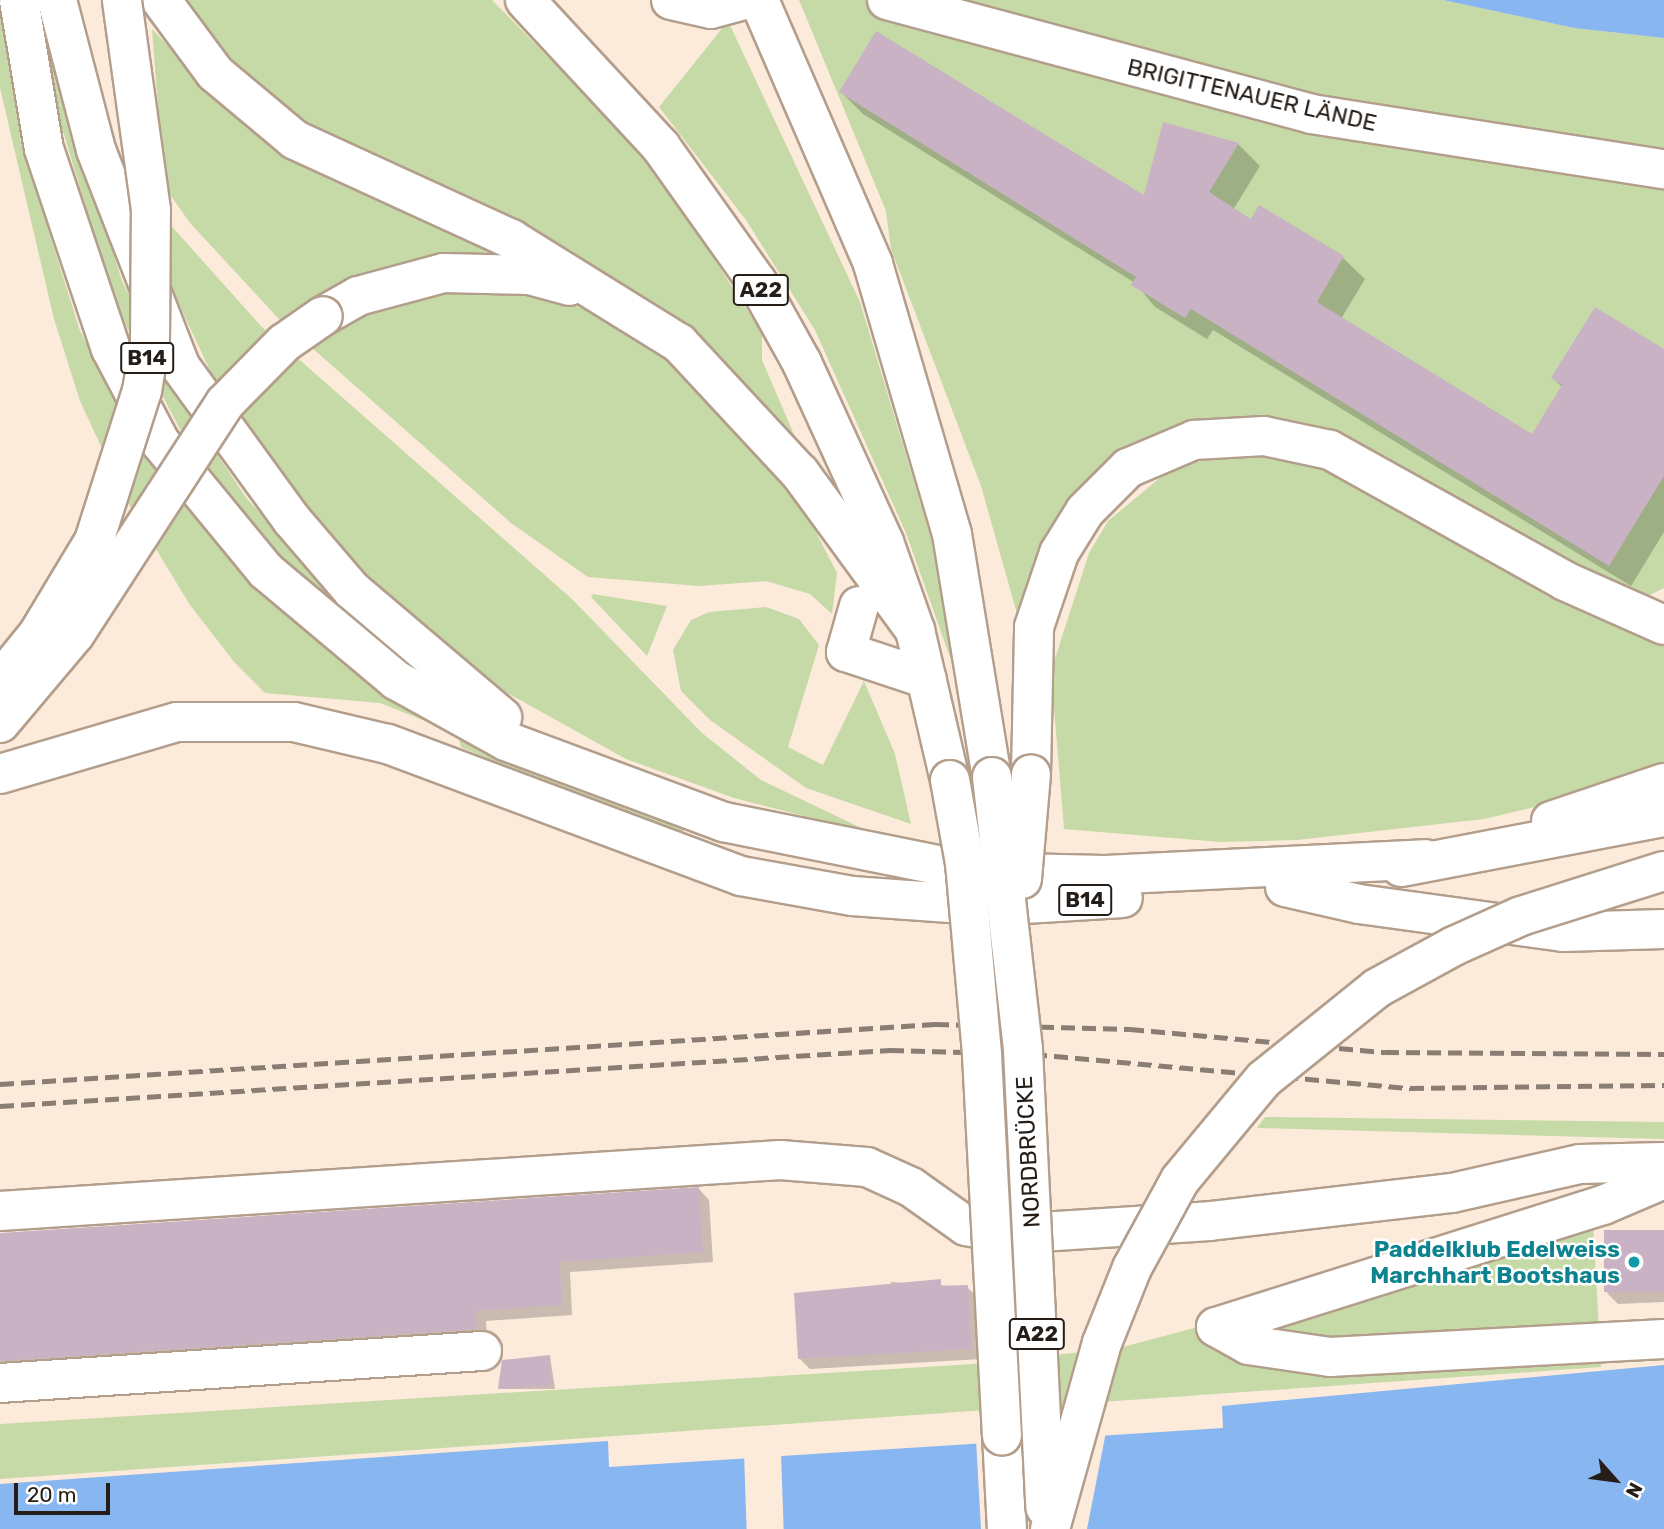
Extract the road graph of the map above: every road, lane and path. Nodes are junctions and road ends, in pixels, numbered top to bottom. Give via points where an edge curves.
1 (19, 0) edge
2 (57, 0) edge
3 (122, 0) edge
4 (526, 0) edge
5 (671, 0) edge
6 (744, 0) edge
7 (759, 0) edge
8 (887, 0) edge
9 (162, 2) edge
10 (1664, 169) edge
11 (616, 302) junction
12 (859, 606) dead end
13 (1663, 624) edge
14 (915, 630) junction
15 (927, 679) junction
16 (0, 681) edge
17 (0, 723) edge
18 (568, 760) junction
19 (0, 774) edge
20 (1664, 783) edge
21 (1664, 817) edge
22 (1517, 843) junction
23 (1426, 859) junction
24 (1664, 871) edge
25 (1285, 887) junction
26 (1664, 929) edge
27 (1016, 944) junction
28 (1664, 1162) edge
29 (1664, 1179) edge
30 (0, 1210) edge
31 (1664, 1339) edge
32 (482, 1352) dead end
33 (0, 1383) edge
34 (1007, 1529) edge
35 (1048, 1529) edge

1 - 18 main road via 44,149 111,349 160,442 209,509 327,627 396,680 506,741
2 - 18 main road via 96,150 180,366 292,520 352,590 464,690
3 - 16 main road, B14, bridge via 151,210 150,342 142,391 94,541 38,634
4 - 14 main road, A22 via 661,148 757,282 847,457
5 - 6 main road via 711,9
7 - 27 main road, NORDBRÜCKE / A22, bridge via 873,264 952,534
8 - 10 main road, BRIGITTENAUER LÄNDE via 1311,114
9 - 11 main road via 215,73 295,139 510,239
11 - 14 main road via 679,343 749,411
11 - 17 main road, bridge via 529,275 478,271 404,280 323,316 284,343 225,403 75,634
12 - 15 main road via 846,652
13 - 27 main road, bridge via 1565,581 1330,450 1294,440 1230,436 1171,447 1128,468 1071,530 1034,627 1031,774
14 - 15 main road, A22
15 - 34 main road, NORDBRÜCKE / A22, bridge via 965,863 982,1055
18 - 23 main road via 724,821 973,872 1104,875
19 - 25 main road, B14 via 177,722 294,722 388,744 741,876 852,896 992,905
20 - 22 main road via 1556,818
21 - 22 main road, B14
22 - 23 main road, B14
23 - 25 main road, B14 via 1383,873
24 - 35 main road, bridge via 1553,904 1454,946 1377,988 1264,1079 1180,1180 1132,1268 1102,1343
25 - 26 main road via 1359,904 1563,932
27 - 35 main road, NORDBRÜCKE / A22, bridge
28 - 30 main road via 1580,1164 1452,1193 1210,1221 1010,1234 966,1226 911,1187 867,1167 780,1160
29 - 31 main road via 1603,1205 1216,1328 1248,1345 1330,1357
32 - 33 main road

